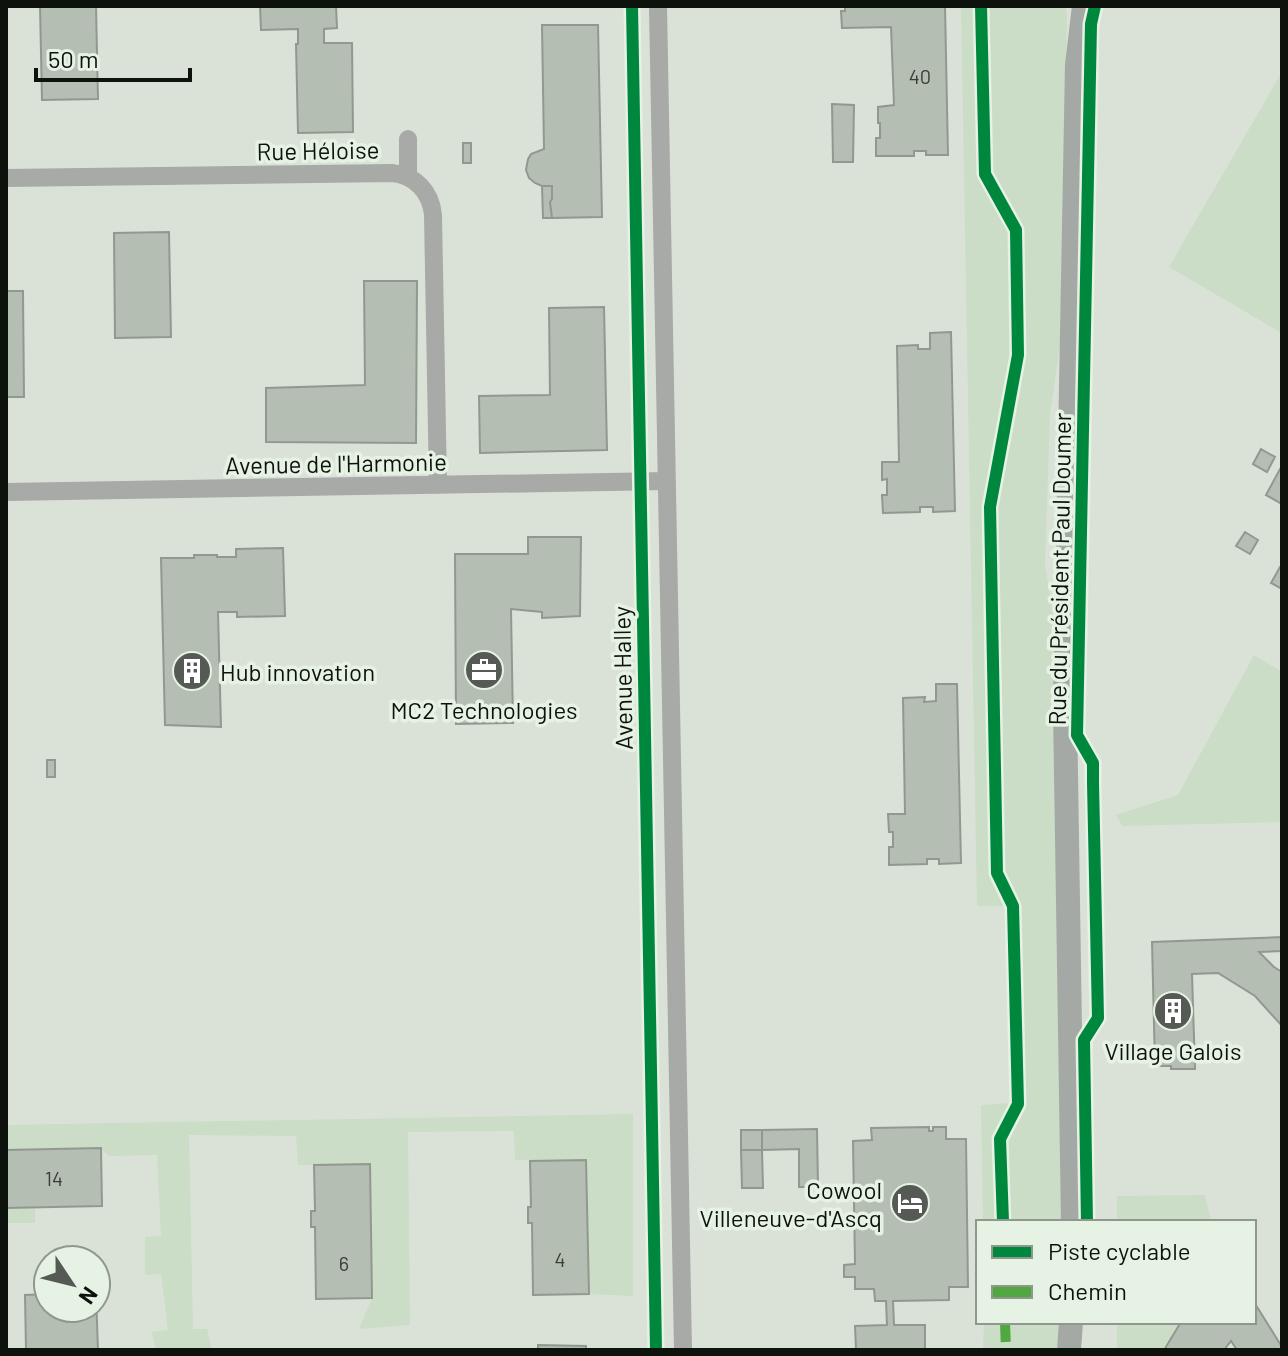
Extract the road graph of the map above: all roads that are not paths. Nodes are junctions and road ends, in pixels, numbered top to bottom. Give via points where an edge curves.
1 (658, 6) edge
2 (1072, 6) edge
3 (1084, 6) edge
4 (1077, 65) junction
5 (408, 139) dead end
6 (408, 176) junction
7 (6, 178) edge
8 (666, 481) junction
9 (438, 485) junction
10 (6, 492) edge
11 (1073, 1220) edge
12 (1074, 1324) edge
13 (1074, 1324) edge
14 (683, 1350) edge
15 (1069, 1350) edge
16 (1079, 1350) edge

1 - 8 street, Avenue Halley
2 - 4 main road, Rue du Président Paul Doumer
3 - 4 main road, Rue du Président Paul Doumer
4 - 11 main road, Rue du Président Paul Doumer via 1065,709
5 - 6 street
6 - 7 street, Rue Héloise
6 - 9 street, Rue Héloise via 430,198 433,215
8 - 9 street, Avenue de l'Harmonie
8 - 14 street, Avenue Halley
9 - 10 street, Avenue de l'Harmonie
12 - 15 main road
13 - 16 main road

